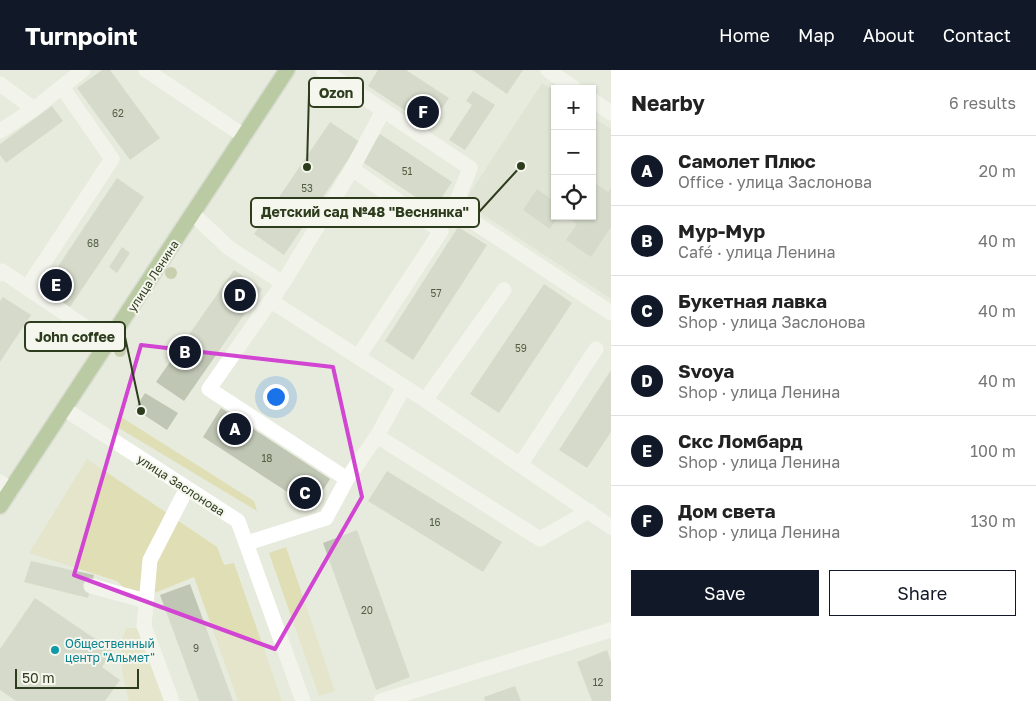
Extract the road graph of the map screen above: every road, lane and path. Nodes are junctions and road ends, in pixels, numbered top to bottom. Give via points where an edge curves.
1 (83, 70) edge
2 (146, 70) edge
3 (287, 70) edge
4 (322, 70) edge
5 (548, 70) edge
6 (0, 84) edge
7 (570, 85) edge
8 (62, 86) junction
9 (596, 103) edge
10 (34, 109) junction
11 (383, 111) junction
12 (611, 113) edge
13 (0, 131) edge
14 (244, 136) junction
15 (352, 169) junction
16 (193, 214) junction
17 (0, 274) edge
18 (283, 283) junction
19 (27, 288) junction
20 (504, 290) dead end
21 (271, 301) junction
22 (611, 312) edge
23 (109, 343) junction
24 (596, 349) dead end
25 (358, 357) junction
26 (404, 387) junction
27 (425, 400) junction
28 (66, 410) junction
29 (377, 436) junction
30 (520, 465) junction
31 (347, 479) junction
32 (5, 486) edge
33 (186, 490) junction
34 (0, 506) edge
35 (589, 511) junction
36 (611, 527) edge
37 (247, 543) junction
38 (91, 586) dead end
39 (146, 601) junction
40 (611, 630) edge
41 (172, 701) edge
42 (303, 701) edge
43 (381, 701) edge

1 - 8 street
2 - 14 street
3 - 14 main road, улица Ленина
4 - 11 street
5 - 7 street
6 - 10 street
8 - 10 street
8 - 19 street via 112,159
9 - 12 street
10 - 13 street
11 - 15 street
11 - 22 street via 470,168 454,209
14 - 16 main road, улица Ленина
15 - 18 street
15 - 25 street via 441,230
16 - 18 street via 229,248
16 - 23 main road, улица Ленина
17 - 19 street via 2,271
18 - 21 street
19 - 23 street
20 - 27 street
21 - 25 street
21 - 31 street via 209,389
23 - 28 main road, улица Ленина
24 - 30 street
25 - 26 street
26 - 27 street
26 - 29 street
27 - 30 street
28 - 32 main road, улица Ленина
28 - 33 street, улица Заслонова
29 - 31 street
29 - 35 street via 540,539
30 - 35 street
31 - 37 street via 326,518
32 - 34 main road, улица Ленина
33 - 37 street, улица Заслонова via 238,521
33 - 39 street via 150,560
35 - 36 street
37 - 42 street, улица Заслонова
38 - 39 street
39 - 41 street via 144,626
40 - 43 street

